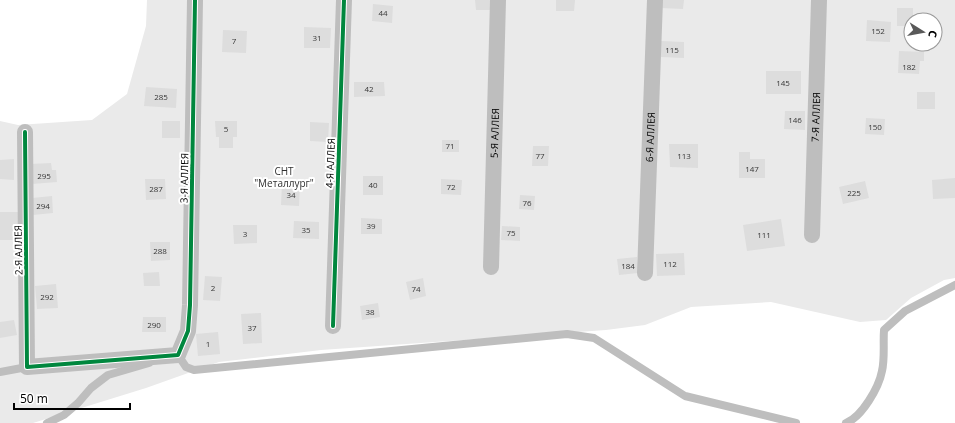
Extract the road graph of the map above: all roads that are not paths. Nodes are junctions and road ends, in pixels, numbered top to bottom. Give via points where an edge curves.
1 (195, 0) edge
2 (344, 0) edge
3 (498, 0) edge
4 (655, 0) edge
5 (819, 0) edge
6 (25, 132) dead end
7 (812, 234) dead end
8 (490, 267) dead end
9 (645, 273) dead end
10 (955, 285) edge
11 (333, 326) dead end
12 (178, 355) junction
13 (27, 367) junction
14 (0, 372) edge
15 (47, 423) edge
16 (796, 423) edge
17 (846, 423) edge

1 - 12 street, 3-Я АЛЛЕЯ via 190,305 188,331
2 - 11 street, 4-Я АЛЛЕЯ
3 - 8 street, 5-Я АЛЛЕЯ
4 - 9 street, 6-Я АЛЛЕЯ
5 - 7 street, 7-Я АЛЛЕЯ
6 - 13 street, 2-Я АЛЛЕЯ
10 - 17 lane via 905,311 884,330 882,371 872,396 853,421
12 - 13 street
12 - 15 lane via 108,375 64,415
12 - 16 lane via 186,367 194,370 567,334 594,338 685,396
13 - 14 lane

